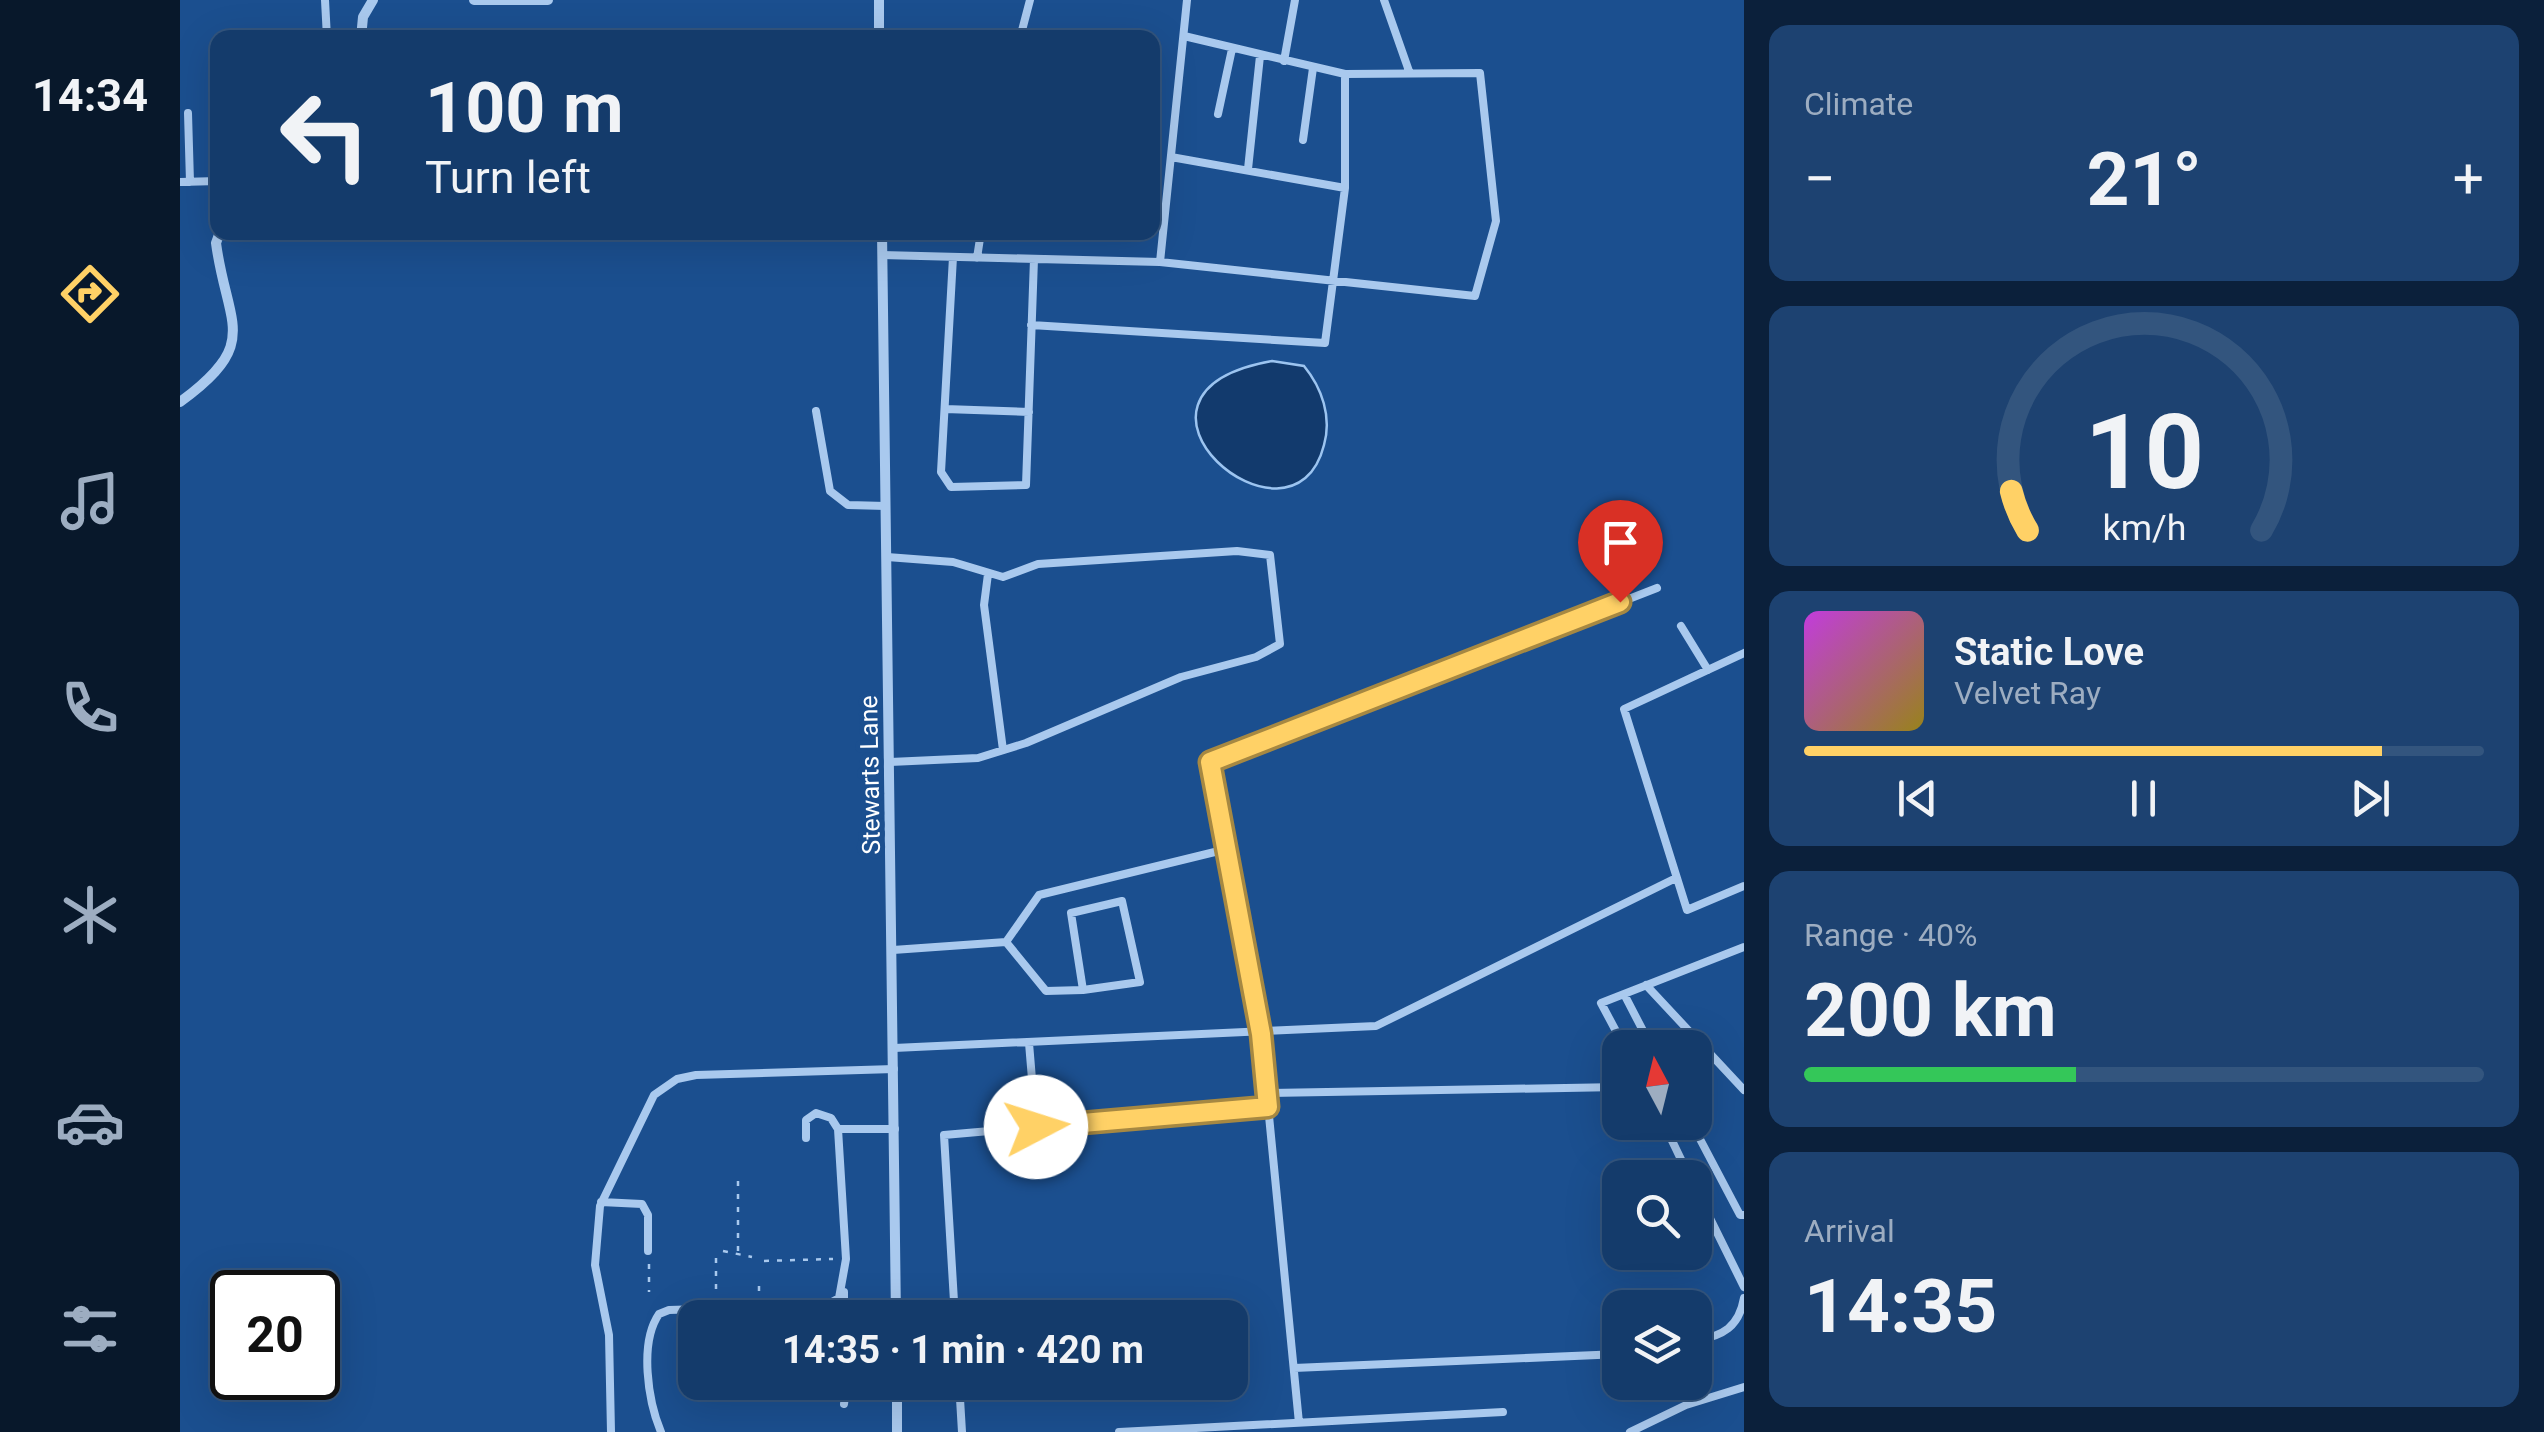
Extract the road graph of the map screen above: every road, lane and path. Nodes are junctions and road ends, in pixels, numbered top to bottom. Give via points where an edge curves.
1 (326, 0) edge
2 (373, 0) edge
3 (474, 0) edge
4 (548, 0) edge
5 (878, 0) edge
6 (1030, 0) edge
7 (1188, 0) edge
8 (1296, 0) edge
9 (1384, 0) edge
10 (327, 30) edge
11 (362, 30) edge
12 (879, 30) edge
13 (1022, 30) edge
14 (1184, 36) junction
15 (1232, 49) junction
16 (1260, 56) junction
17 (1284, 61) junction
18 (1313, 68) junction
19 (1408, 71) junction
20 (1345, 74) junction
21 (188, 114) dead end
22 (1218, 114) dead end
23 (1302, 140) dead end
24 (1171, 157) junction
25 (1248, 169) junction
26 (210, 180) edge
27 (185, 182) edge
28 (1345, 188) junction
29 (219, 240) edge
30 (882, 240) edge
31 (980, 240) edge
32 (882, 255) junction
33 (953, 256) junction
34 (977, 258) junction
35 (1034, 259) junction
36 (1160, 262) junction
37 (1332, 280) junction
38 (1032, 325) junction
39 (180, 402) edge
40 (945, 410) junction
41 (816, 411) dead end
42 (1028, 412) junction
43 (886, 506) junction
44 (887, 557) junction
45 (988, 574) junction
46 (1657, 588) dead end
47 (1681, 626) dead end
48 (1744, 653) edge
49 (1708, 670) junction
50 (1003, 750) junction
51 (890, 762) junction
52 (1227, 849) junction
53 (1676, 878) junction
54 (1744, 886) edge
55 (1006, 942) junction
56 (1744, 947) edge
57 (892, 950) junction
58 (1646, 985) junction
59 (1083, 990) junction
60 (1624, 994) junction
61 (1615, 1030) edge
62 (1643, 1030) edge
63 (1261, 1034) junction
64 (1029, 1043) junction
65 (894, 1048) junction
66 (894, 1068) junction
67 (1602, 1088) edge
68 (1744, 1090) edge
69 (1267, 1093) junction
70 (1268, 1107) junction
71 (1036, 1127) junction
72 (838, 1129) junction
73 (895, 1130) junction
74 (806, 1138) dead end
75 (1701, 1140) edge
76 (738, 1180) dead end
77 (601, 1202) junction
78 (1744, 1215) edge
79 (1712, 1222) edge
80 (648, 1251) joint
81 (723, 1251) dead end
82 (738, 1254) junction
83 (846, 1254) junction
84 (752, 1257) dead end
85 (716, 1258) dead end
86 (764, 1262) dead end
87 (643, 1278) dead end
88 (649, 1278) junction
89 (844, 1279) junction
90 (758, 1286) dead end
91 (1744, 1287) edge
92 (716, 1291) dead end
93 (649, 1292) dead end
94 (759, 1294) dead end
95 (1744, 1298) edge
96 (844, 1300) edge
97 (896, 1300) edge
98 (954, 1300) edge
99 (1712, 1338) edge
100 (1602, 1355) edge
101 (1294, 1368) junction
102 (1744, 1387) edge
103 (845, 1400) edge
104 (896, 1400) edge
105 (960, 1400) edge
106 (844, 1404) dead end
107 (1503, 1412) dead end
108 (1299, 1423) junction
109 (612, 1432) edge
110 (661, 1432) edge
111 (897, 1432) edge
112 (962, 1432) edge
113 (1119, 1432) edge
114 (1630, 1432) edge

1 - 10 lane
2 - 11 street
3 - 4 street
5 - 12 street
6 - 13 lane
7 - 14 lane
8 - 17 lane
9 - 19 lane
14 - 15 lane
14 - 24 lane
15 - 16 lane
15 - 22 lane
16 - 17 lane
16 - 25 lane
17 - 18 lane
18 - 20 lane
18 - 23 lane
19 - 20 lane
19 - 37 lane via 1480,73 1496,221 1475,296
20 - 28 lane
21 - 27 lane
24 - 25 lane
24 - 36 lane
25 - 28 lane
26 - 27 lane
28 - 37 lane
29 - 39 street via 233,343 226,361
30 - 32 street, Stewarts Lane
31 - 34 lane
32 - 33 lane
32 - 43 street, Stewarts Lane
33 - 34 lane
33 - 40 lane
34 - 35 lane
35 - 36 lane
35 - 38 lane
36 - 37 lane
37 - 38 lane via 1325,343
38 - 42 lane
40 - 42 lane
40 - 42 lane via 941,472 951,487 1026,486
41 - 43 lane via 830,491 848,504
43 - 44 street, Stewarts Lane
44 - 45 lane via 953,562
44 - 51 street, Stewarts Lane
45 - 50 lane via 984,605
45 - 50 lane via 1003,577 1038,564 1236,551 1270,555 1280,644 1181,676
46 - 52 lane via 1210,762
47 - 49 lane
48 - 49 lane
49 - 53 lane via 1624,709
50 - 51 lane via 978,758
51 - 57 street, Stewarts Lane
52 - 55 lane via 1038,894
52 - 63 lane
53 - 54 lane via 1687,910
53 - 63 lane via 1376,1026
55 - 57 lane
55 - 59 lane via 1046,990
56 - 58 lane
57 - 65 street, Stewarts Lane
58 - 60 lane
58 - 68 lane
59 - 59 lane via 1072,912 1122,901 1140,982
60 - 61 lane via 1601,1003
60 - 62 lane
63 - 64 lane
63 - 69 lane
64 - 65 lane
64 - 71 lane
65 - 66 street, Stewarts Lane
66 - 73 street, Stewarts Lane
66 - 77 lane via 677,1079 654,1095
67 - 69 lane
69 - 70 lane
70 - 71 lane
70 - 101 lane
71 - 98 lane via 944,1134
72 - 73 lane
72 - 74 lane via 816,1113 806,1120
72 - 83 lane
73 - 97 street, Stewarts Lane
75 - 78 lane
76 - 82 path
77 - 80 lane via 642,1204
77 - 109 lane via 595,1265 609,1335
79 - 91 lane
80 - 88 path
81 - 82 path
82 - 84 path
83 - 86 path
83 - 89 lane
85 - 92 path
87 - 88 path
88 - 93 path
89 - 96 lane
89 - 110 lane via 839,1298 827,1305 660,1314 652,1331 650,1379
90 - 94 path
95 - 99 lane via 1740,1319
100 - 101 lane
101 - 108 lane
102 - 114 lane
103 - 106 lane
104 - 111 street
105 - 112 lane
107 - 108 lane
108 - 113 lane

